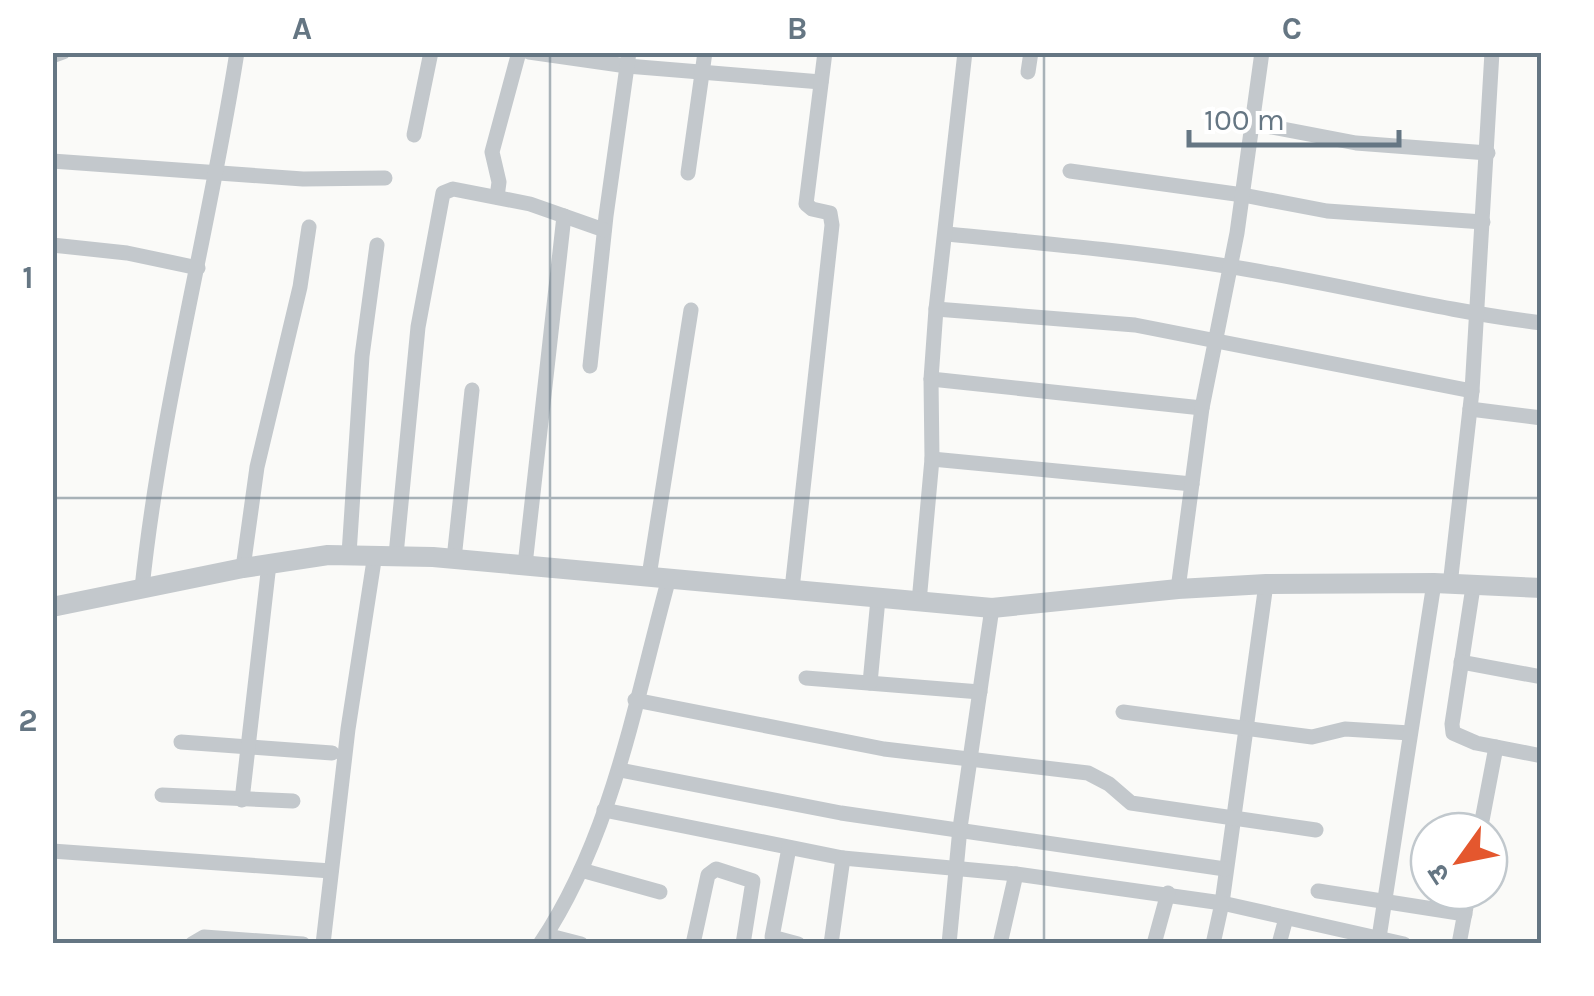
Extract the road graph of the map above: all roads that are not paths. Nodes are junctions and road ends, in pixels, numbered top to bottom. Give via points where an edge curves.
1 (63, 52) edge
2 (237, 52) edge
3 (430, 52) edge
4 (520, 52) edge
5 (528, 52) edge
6 (705, 52) edge
7 (825, 52) edge
8 (965, 52) edge
9 (1031, 52) edge
10 (1262, 52) edge
11 (1492, 52) edge
12 (52, 56) edge
13 (628, 60) edge
14 (1028, 72) dead end
15 (703, 73) junction
16 (821, 82) junction
17 (1251, 123) junction
18 (414, 135) dead end
19 (1488, 153) junction
20 (52, 161) edge
21 (218, 171) junction
22 (1070, 171) dead end
23 (688, 173) dead end
24 (384, 178) dead end
25 (1243, 194) junction
26 (497, 197) junction
27 (564, 216) junction
28 (1483, 222) junction
29 (309, 227) dead end
30 (604, 230) junction
31 (946, 234) junction
32 (376, 245) dead end
33 (52, 246) edge
34 (1230, 266) junction
35 (198, 268) junction
36 (936, 309) junction
37 (691, 310) dead end
38 (1477, 316) junction
39 (1542, 324) edge
40 (1214, 340) junction
41 (590, 366) dead end
42 (931, 379) junction
43 (472, 390) dead end
44 (1472, 391) junction
45 (1202, 408) junction
46 (1470, 409) junction
47 (1542, 418) edge
48 (932, 460) junction
49 (1192, 484) junction
50 (349, 554) junction
51 (386, 554) junction
52 (454, 559) junction
53 (269, 564) junction
54 (525, 565) junction
55 (243, 568) junction
56 (659, 577) junction
57 (1266, 584) junction
58 (1442, 584) junction
59 (1473, 587) junction
60 (142, 588) junction
61 (1542, 588) edge
62 (1178, 589) junction
63 (792, 590) junction
64 (878, 599) junction
65 (919, 602) junction
66 (52, 607) edge
67 (992, 608) junction
68 (1461, 662) junction
69 (1542, 677) edge
70 (806, 678) dead end
71 (870, 684) junction
72 (980, 692) junction
73 (635, 700) junction
74 (1122, 712) dead end
75 (1247, 729) junction
76 (1410, 733) junction
77 (181, 742) dead end
78 (1496, 746) junction
79 (249, 747) junction
80 (332, 753) dead end
81 (1542, 756) edge
82 (970, 761) junction
83 (620, 770) junction
84 (162, 795) dead end
85 (242, 800) junction
86 (293, 802) dead end
87 (604, 810) junction
88 (1484, 811) edge
89 (1232, 817) junction
90 (960, 828) junction
91 (1316, 830) dead end
92 (789, 848) junction
93 (52, 852) edge
94 (843, 858) junction
95 (957, 868) junction
96 (1225, 868) junction
97 (581, 870) junction
98 (331, 871) junction
99 (1016, 874) junction
100 (1318, 891) dead end
101 (660, 892) dead end
102 (1168, 893) junction
103 (1385, 902) junction
104 (1222, 903) junction
105 (1466, 911) edge
106 (1465, 914) junction
107 (1286, 918) junction
108 (543, 939) edge
109 (1379, 941) edge
110 (192, 944) edge
111 (303, 944) edge
112 (323, 944) edge
113 (582, 944) edge
114 (693, 944) edge
115 (743, 944) edge
116 (798, 944) edge
117 (831, 944) edge
118 (949, 944) edge
119 (1000, 944) edge
120 (1154, 944) edge
121 (1213, 944) edge
122 (1279, 944) edge
123 (1404, 944) edge
124 (1459, 944) edge

1 - 12 street
2 - 21 street
3 - 18 street
4 - 26 street via 492,152
5 - 13 street
6 - 15 street
7 - 16 street
8 - 31 street
9 - 14 street
10 - 17 street
11 - 19 street
13 - 15 street
13 - 30 street
15 - 16 street
15 - 23 street
16 - 63 street via 806,204 830,212 832,225
17 - 19 street via 1356,142
17 - 25 street
19 - 28 street
20 - 21 street
21 - 24 street
21 - 35 street
22 - 25 street
25 - 28 street via 1372,216
25 - 34 street
26 - 27 street
26 - 51 street via 443,192
27 - 30 street
27 - 54 street
28 - 38 street
29 - 55 street via 257,467
30 - 41 street
31 - 34 street
31 - 36 street
32 - 50 street
33 - 35 street
34 - 38 street
34 - 40 street
35 - 60 street via 156,474
36 - 40 street via 1136,325
36 - 42 street
37 - 56 street
38 - 39 street
38 - 44 street
40 - 44 street
40 - 45 street
42 - 45 street
42 - 48 street
43 - 52 street
44 - 46 street
45 - 49 street
46 - 47 street
46 - 58 street
48 - 49 street
48 - 65 street
49 - 62 street
50 - 51 street
50 - 53 street
51 - 52 street
51 - 98 street
52 - 54 street
53 - 55 street
53 - 79 street
54 - 56 street
55 - 60 street
56 - 63 street
56 - 73 street
57 - 58 street
57 - 62 street
57 - 75 street
58 - 59 street
58 - 76 street
59 - 61 street
59 - 68 street
60 - 66 street
62 - 67 street
63 - 64 street
64 - 65 street
64 - 71 street
65 - 67 street
67 - 72 street
68 - 69 street
68 - 78 street via 1454,733
70 - 71 street
71 - 72 street
72 - 82 street
73 - 82 street
73 - 83 street
74 - 75 street
75 - 76 street via 1312,737 1345,729
75 - 89 street
76 - 103 street
77 - 79 street
78 - 81 street
78 - 88 street
79 - 80 street
79 - 85 street
82 - 89 street via 1088,773 1131,803
82 - 90 street
83 - 87 street
83 - 90 street via 842,813
84 - 85 street
85 - 86 street
87 - 92 street
87 - 97 street
89 - 91 street
89 - 96 street
90 - 95 street
90 - 96 street
92 - 94 street
92 - 116 street via 772,937
93 - 98 street
94 - 95 street
94 - 117 street
95 - 99 street
95 - 118 street
96 - 104 street
97 - 101 street
97 - 108 street
98 - 112 street
99 - 102 street
99 - 119 street
100 - 103 street
102 - 104 street
102 - 120 street
103 - 106 street
103 - 109 street
104 - 107 street
104 - 121 street
105 - 106 street
106 - 124 street
107 - 109 street
107 - 122 street
108 - 113 street
109 - 123 street
110 - 111 street via 204,937
114 - 115 street via 708,875 716,869 754,884

